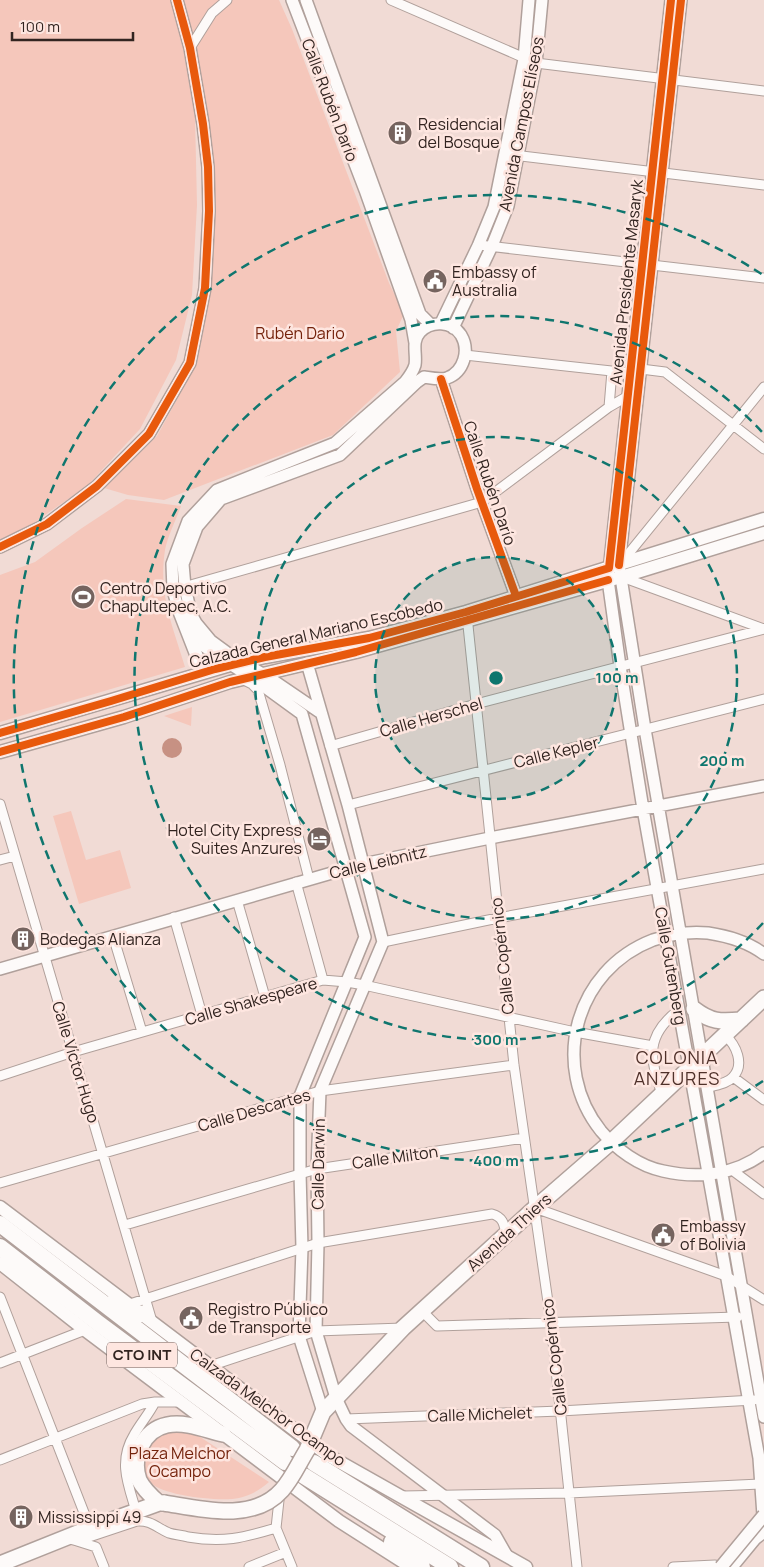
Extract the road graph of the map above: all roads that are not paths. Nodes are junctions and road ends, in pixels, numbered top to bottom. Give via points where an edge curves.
1 (177, 0) edge
2 (227, 0) edge
3 (292, 0) edge
4 (306, 0) edge
5 (391, 0) edge
6 (529, 0) edge
7 (542, 0) edge
8 (671, 0) edge
9 (682, 0) edge
10 (190, 48) junction
11 (524, 59) junction
12 (536, 63) junction
13 (668, 80) junction
14 (764, 91) edge
15 (505, 154) junction
16 (518, 155) junction
17 (657, 173) junction
18 (764, 185) edge
19 (479, 245) junction
20 (492, 246) junction
21 (647, 264) junction
22 (764, 278) edge
23 (436, 324) junction
24 (452, 328) junction
25 (414, 347) junction
26 (465, 355) junction
27 (612, 371) junction
28 (636, 371) junction
29 (437, 379) junction
30 (764, 387) edge
31 (628, 396) junction
32 (609, 407) junction
33 (733, 426) junction
34 (764, 449) edge
35 (308, 454) junction
36 (312, 465) junction
37 (219, 495) junction
38 (482, 502) junction
39 (764, 519) edge
40 (764, 534) edge
41 (0, 548) edge
42 (614, 572) junction
43 (185, 587) junction
44 (173, 590) junction
45 (516, 596) junction
46 (178, 608) junction
47 (467, 616) junction
48 (764, 629) edge
49 (243, 662) junction
50 (634, 662) junction
51 (307, 663) junction
52 (230, 665) junction
53 (620, 666) junction
54 (203, 672) junction
55 (252, 677) junction
56 (764, 699) edge
57 (476, 704) junction
58 (321, 713) junction
59 (646, 729) junction
60 (0, 733) edge
61 (631, 733) junction
62 (330, 746) junction
63 (0, 752) edge
64 (483, 771) junction
65 (764, 786) edge
66 (0, 804) edge
67 (348, 805) junction
68 (659, 806) junction
69 (643, 809) junction
70 (490, 838) junction
71 (15, 856) junction
72 (0, 860) edge
73 (363, 864) junction
74 (346, 868) junction
75 (764, 868) edge
76 (309, 879) junction
77 (296, 882) junction
78 (672, 886) junction
79 (657, 888) junction
80 (237, 900) junction
81 (174, 918) junction
82 (498, 918) junction
83 (680, 933) junction
84 (113, 936) junction
85 (665, 936) junction
86 (383, 942) junction
87 (764, 954) edge
88 (44, 956) junction
89 (0, 969) edge
90 (323, 980) junction
91 (346, 982) junction
92 (364, 985) junction
93 (265, 997) junction
94 (764, 998) edge
95 (686, 1009) junction
96 (202, 1015) junction
97 (508, 1017) junction
98 (741, 1020) junction
99 (142, 1032) junction
100 (575, 1032) junction
101 (725, 1035) junction
102 (653, 1046) junction
103 (73, 1052) junction
104 (702, 1057) junction
105 (514, 1065) junction
106 (689, 1069) junction
107 (0, 1076) edge
108 (733, 1077) junction
109 (707, 1088) junction
110 (320, 1091) junction
111 (662, 1094) junction
112 (300, 1096) junction
113 (764, 1100) edge
114 (524, 1138) junction
115 (611, 1142) junction
116 (764, 1153) edge
117 (103, 1154) junction
118 (317, 1168) junction
119 (727, 1171) junction
120 (300, 1173) junction
121 (708, 1175) junction
122 (0, 1182) edge
123 (764, 1194) edge
124 (0, 1208) edge
125 (535, 1208) junction
126 (0, 1224) edge
127 (125, 1226) junction
128 (506, 1234) junction
129 (318, 1243) junction
130 (0, 1246) edge
131 (302, 1248) junction
132 (0, 1263) edge
133 (726, 1276) junction
134 (74, 1281) junction
135 (24, 1283) junction
136 (741, 1285) junction
137 (0, 1296) edge
138 (764, 1300) edge
139 (78, 1307) junction
140 (422, 1311) junction
141 (147, 1312) junction
142 (733, 1317) junction
143 (747, 1317) junction
144 (551, 1323) junction
145 (404, 1328) junction
146 (85, 1330) junction
147 (316, 1331) junction
148 (299, 1336) junction
149 (22, 1355) junction
150 (0, 1364) edge
151 (210, 1366) junction
152 (336, 1398) junction
153 (748, 1400) junction
154 (762, 1400) edge
155 (155, 1402) junction
156 (181, 1402) junction
157 (560, 1411) junction
158 (323, 1412) junction
159 (764, 1417) edge
160 (346, 1419) junction
161 (223, 1434) junction
162 (55, 1439) junction
163 (0, 1460) edge
164 (297, 1464) junction
165 (760, 1484) junction
166 (570, 1493) junction
167 (402, 1496) junction
168 (443, 1496) junction
169 (162, 1503) junction
170 (136, 1511) junction
171 (763, 1513) edge
172 (364, 1514) junction
173 (90, 1528) junction
174 (276, 1528) junction
175 (764, 1531) edge
176 (71, 1540) junction
177 (286, 1552) junction
178 (507, 1556) junction
179 (0, 1564) edge
180 (716, 1566) edge
181 (104, 1567) edge
182 (249, 1567) edge
183 (292, 1567) edge
184 (411, 1567) edge
185 (422, 1567) edge
186 (450, 1567) edge
187 (481, 1567) edge
188 (526, 1567) edge
189 (577, 1567) edge
190 (673, 1567) edge
191 (732, 1567) edge

1 - 10 street
2 - 10 street via 212,13
3 - 25 street, Calle Rubén Darío via 411,320
4 - 23 street, Calle Rubén Darío via 420,314
5 - 11 street
6 - 11 street, Avenida Campos Elíseos
7 - 12 street, Avenida Campos Elíseos
8 - 13 street, Avenida Presidente Masaryk
9 - 13 street, Avenida Presidente Masaryk
10 - 41 street via 203,124 209,211 205,288 190,362 149,434 97,486 46,524
11 - 12 street
11 - 15 street, Avenida Campos Elíseos
12 - 13 street
12 - 16 street, Avenida Campos Elíseos
13 - 14 street
13 - 17 street, Avenida Presidente Masaryk
15 - 16 street
15 - 19 street, Avenida Campos Elíseos via 494,207
16 - 17 street
16 - 20 street, Avenida Campos Elíseos via 508,206
17 - 18 street
17 - 21 street, Avenida Presidente Masaryk
19 - 20 street
19 - 23 street, Avenida Campos Elíseos
20 - 21 street
20 - 24 street, Avenida Campos Elíseos
21 - 22 street
21 - 28 street, Avenida Presidente Masaryk
23 - 24 street
23 - 25 street, Avenida Campos Elíseos via 420,332
24 - 26 street via 460,335
25 - 29 street, Calle Rubén Darío via 422,370
25 - 35 street, Avenida Campos Elíseos via 415,365 405,382 335,443
26 - 27 street
26 - 29 street, Avenida Campos Elíseos via 456,371 447,378
27 - 28 street
27 - 32 street
28 - 31 street, Avenida Presidente Masaryk
28 - 33 street via 665,372
28 - 42 street, Avenida Presidente Masaryk
29 - 36 street, Avenida Campos Elíseos via 424,378 417,382 340,455
29 - 38 street, Calle Rubén Darío
30 - 33 street
31 - 32 street
31 - 42 street, Avenida Presidente Masaryk
32 - 38 street
33 - 34 street
33 - 42 street
35 - 36 street
35 - 37 street, Avenida Campos Elíseos
36 - 37 street, Avenida Campos Elíseos
37 - 43 street, Avenida Campos Elíseos via 197,527 183,564
37 - 44 street, Avenida Campos Elíseos via 188,521 172,564
38 - 43 street
38 - 45 street, Calle Rubén Darío
39 - 42 main road, Calzada General Mariano Escobedo
40 - 42 main road, Calzada General Mariano Escobedo
42 - 45 main road, Calzada General Mariano Escobedo
42 - 47 main road, Calzada General Mariano Escobedo
42 - 48 street
42 - 50 street, Calle Gutenberg
42 - 53 street, Calle Gutenberg
43 - 44 street
43 - 49 street, Avenida Campos Elíseos via 196,623 211,641
44 - 46 street, Avenida Campos Elíseos
45 - 47 main road, Calzada General Mariano Escobedo
46 - 52 street, Avenida Campos Elíseos via 193,635
46 - 54 main road
47 - 49 main road, Calzada General Mariano Escobedo
47 - 51 main road, Calzada General Mariano Escobedo via 356,652
47 - 57 street, Calle Copérnico
48 - 50 street, Calle Herschel
49 - 52 main road, Calzada General Mariano Escobedo
49 - 55 street, Avenida Campos Elíseos
50 - 53 street, Calle Herschel
50 - 59 street, Calle Gutenberg
51 - 55 main road, Calzada General Mariano Escobedo
51 - 58 street
52 - 54 main road, Calzada General Mariano Escobedo
52 - 55 street, Avenida Campos Elíseos
53 - 57 street, Calle Herschel
53 - 61 street, Calle Gutenberg
54 - 60 main road, Calzada General Mariano Escobedo
55 - 58 street
55 - 63 main road, Calzada General Mariano Escobedo
55 - 74 street, Calle Darwin via 302,714
55 - 76 street via 280,765
56 - 59 street, Calle Kepler
57 - 62 street, Calle Herschel
57 - 64 street, Calle Copérnico
58 - 62 street
59 - 61 street, Calle Kepler
59 - 68 street, Calle Gutenberg
61 - 64 street, Calle Kepler
61 - 69 street, Calle Gutenberg
62 - 67 street
64 - 67 street, Calle Kepler
64 - 70 street, Calle Copérnico
65 - 68 street, Calle Leibnitz
66 - 71 street, Calle Víctor Hugo
67 - 73 street
68 - 69 street, Calle Leibnitz
68 - 78 street, Calle Gutenberg
69 - 70 street, Calle Leibnitz
69 - 79 street, Calle Gutenberg
70 - 73 street, Calle Leibnitz
70 - 82 street, Calle Copérnico
71 - 72 street
71 - 88 street, Calle Víctor Hugo
73 - 74 street, Calle Leibnitz
73 - 86 street
74 - 76 street, Calle Leibnitz
74 - 91 street, Calle Darwin via 365,937
75 - 78 street
76 - 77 street, Calle Leibnitz
77 - 80 street, Calle Leibnitz
77 - 90 street
78 - 79 street
78 - 83 street, Calle Gutenberg
79 - 82 street
79 - 85 street, Calle Gutenberg
80 - 81 street, Calle Leibnitz
80 - 93 street
81 - 84 street, Calle Leibnitz
81 - 96 street
82 - 86 street
82 - 97 street, Calle Copérnico
83 - 85 street
83 - 87 street via 720,935
83 - 95 street, Calle Gutenberg
84 - 88 street, Calle Leibnitz
84 - 99 street
85 - 95 street, Calle Gutenberg
85 - 100 street via 640,945 616,961 598,981 584,1005
86 - 92 street, Calle Darwin
88 - 89 street, Calle Leibnitz
88 - 103 street, Calle Víctor Hugo
90 - 91 street, Calle Shakespeare
90 - 93 street, Calle Shakespeare
91 - 92 street, Calle Shakespeare
91 - 112 street, Calle Darwin
92 - 97 street, Calle Shakespeare
92 - 110 street, Calle Darwin
93 - 96 street, Calle Shakespeare
94 - 98 main road, Avenida Thiers
95 - 98 main road via 712,1020
95 - 102 street via 666,1019
95 - 104 street, Calle Gutenberg
95 - 106 street, Calle Gutenberg
96 - 99 street, Calle Shakespeare
97 - 100 street, Calle Shakespeare
97 - 105 street, Calle Copérnico
98 - 101 main road, Avenida Thiers
99 - 103 street, Calle Shakespeare
100 - 102 street, Calle Shakespeare
100 - 115 street via 574,1062 579,1092 592,1119
101 - 104 main road, Avenida Thiers
101 - 108 street via 736,1048 738,1058 738,1068
102 - 111 street via 652,1062
103 - 107 street, Calle Shakespeare
103 - 117 street, Calle Víctor Hugo
104 - 106 main road, Avenida Thiers
104 - 109 street, Calle Gutenberg
105 - 110 street, Calle Descartes
105 - 114 street, Calle Copérnico
106 - 111 main road, Avenida Thiers
106 - 121 street, Calle Gutenberg
108 - 109 street
108 - 113 street
109 - 119 street, Calle Gutenberg
110 - 112 street, Calle Descartes
110 - 118 street, Calle Darwin
111 - 115 main road, Avenida Thiers
112 - 117 street, Calle Descartes
112 - 120 street, Calle Darwin
114 - 118 street, Calle Milton
114 - 125 street, Calle Copérnico
115 - 121 street via 656,1170
115 - 125 main road, Avenida Thiers
116 - 119 street
117 - 122 street, Calle Descartes
117 - 127 street, Calle Víctor Hugo
118 - 120 street, Calle Milton
118 - 129 street, Calle Darwin
119 - 121 street
119 - 123 street
119 - 136 street, Calle Gutenberg
120 - 127 street, Calle Milton
120 - 131 street, Calle Darwin
121 - 133 street, Calle Gutenberg
124 - 141 main road, Calzada Melchor Ocampo / CTO INT via 130,1304
125 - 128 main road, Avenida Thiers
125 - 133 street
125 - 144 street, Calle Copérnico
126 - 134 highway, CTO INT
127 - 141 street, Calle Víctor Hugo
128 - 129 street via 502,1220 492,1214
128 - 140 main road, Avenida Thiers
129 - 131 street
129 - 147 street, Calle Darwin
130 - 139 highway, CTO INT
131 - 141 street
131 - 148 street, Calle Darwin
132 - 135 main road, Calzada Melchor Ocampo / CTO INT
133 - 136 street
133 - 142 street, Calle Gutenberg
134 - 141 highway via 91,1285 128,1312
134 - 164 highway, CTO INT
135 - 139 highway via 42,1286 66,1304
135 - 146 main road, Calzada Melchor Ocampo / CTO INT
136 - 138 street
136 - 143 street, Calle Gutenberg
137 - 149 street
139 - 164 highway, CTO INT
140 - 144 street via 437,1326
140 - 145 main road, Avenida Thiers
141 - 151 main road, Calzada Melchor Ocampo / CTO INT
142 - 143 street
142 - 144 street
142 - 153 street, Calle Gutenberg
143 - 154 street, Calle Gutenberg
144 - 157 street, Calle Copérnico
145 - 147 street
145 - 152 main road, Avenida Thiers
146 - 149 street
146 - 156 main road, Calzada Melchor Ocampo / CTO INT
147 - 148 street
147 - 152 street, Calle Darwin
148 - 151 street
148 - 158 street, Calle Darwin
149 - 150 street
149 - 162 street
151 - 164 main road, Calzada Melchor Ocampo / CTO INT
152 - 158 main road, Avenida Thiers
152 - 160 street, Calle Darwin
153 - 154 street, Calle Michelet
153 - 157 street, Calle Michelet
153 - 165 street, Calle Gutenberg via 759,1458
154 - 159 street, Calle Gutenberg
155 - 156 street
155 - 162 street via 142,1404
155 - 170 street via 126,1452 128,1482
156 - 161 main road, Calzada Melchor Ocampo / CTO INT
157 - 160 street, Calle Michelet
157 - 166 street, Calle Copérnico
158 - 164 main road, Avenida Thiers
160 - 168 street, Calle Darwin
161 - 164 main road, Calzada Melchor Ocampo / CTO INT
161 - 169 main road via 178,1424 164,1425 151,1433 139,1448 136,1466 140,1481
162 - 163 street
162 - 173 street
164 - 167 main road, Calzada Melchor Ocampo / CTO INT via 329,1456
164 - 169 main road, bridge via 266,1502 256,1506 236,1511
164 - 172 highway, CTO INT
164 - 174 street
164 - 184 main road, Calzada Melchor Ocampo / CTO INT via 339,1521
164 - 187 highway, CTO INT
165 - 166 street
165 - 171 street, Calle Gutenberg
166 - 168 street
166 - 189 street, Calle Copérnico
167 - 168 street
167 - 178 main road, Calzada Melchor Ocampo / CTO INT
168 - 178 street, Calle Darwin via 495,1535
169 - 170 main road
170 - 173 main road
171 - 175 street, Calle Gutenberg
171 - 180 main road, bridge
172 - 185 highway via 378,1532
172 - 186 highway, CTO INT
173 - 176 main road
174 - 176 street via 246,1538 209,1541 170,1533 144,1520
174 - 177 street
175 - 191 street
176 - 179 main road
176 - 181 street via 96,1547
177 - 182 street
177 - 183 street
178 - 188 main road, Calzada Melchor Ocampo / CTO INT
180 - 190 street

